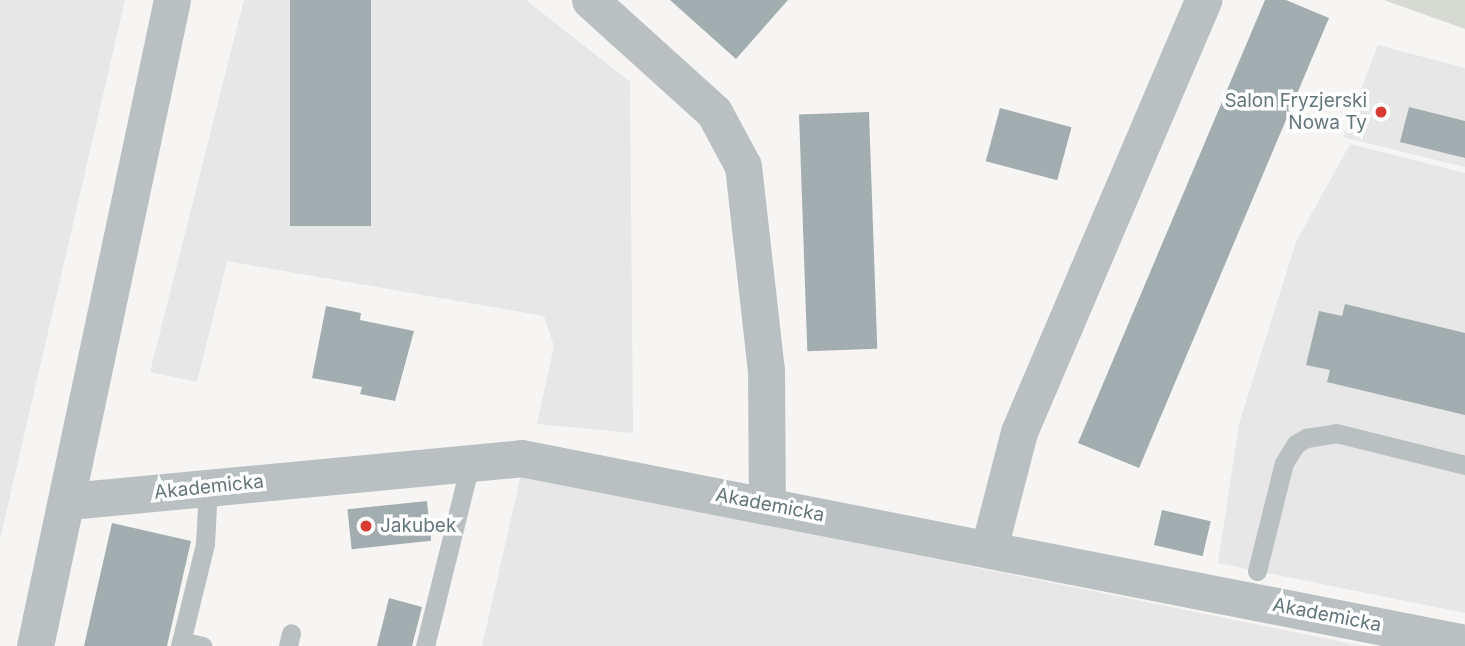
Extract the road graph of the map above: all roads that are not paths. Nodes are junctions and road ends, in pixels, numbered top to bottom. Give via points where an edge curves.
1 (172, 0) edge
2 (590, 0) edge
3 (1203, 0) edge
4 (471, 460) junction
5 (1465, 465) edge
6 (208, 487) junction
7 (69, 501) junction
8 (767, 505) junction
9 (989, 548) junction
10 (1257, 571) dead end
11 (181, 643) edge
12 (1465, 643) edge
13 (35, 646) edge
14 (202, 646) edge
15 (425, 646) edge

1 - 7 street
2 - 8 street via 714,112 743,166 765,370
3 - 9 street via 1019,432
4 - 6 street, Akademicka
4 - 8 street, Akademicka via 540,460
4 - 15 lane
5 - 10 lane via 1336,433 1306,438 1296,444 1284,463
6 - 7 street, Akademicka
6 - 11 lane via 205,544
7 - 13 street
8 - 9 street, Akademicka
9 - 12 street, Akademicka
11 - 14 lane

